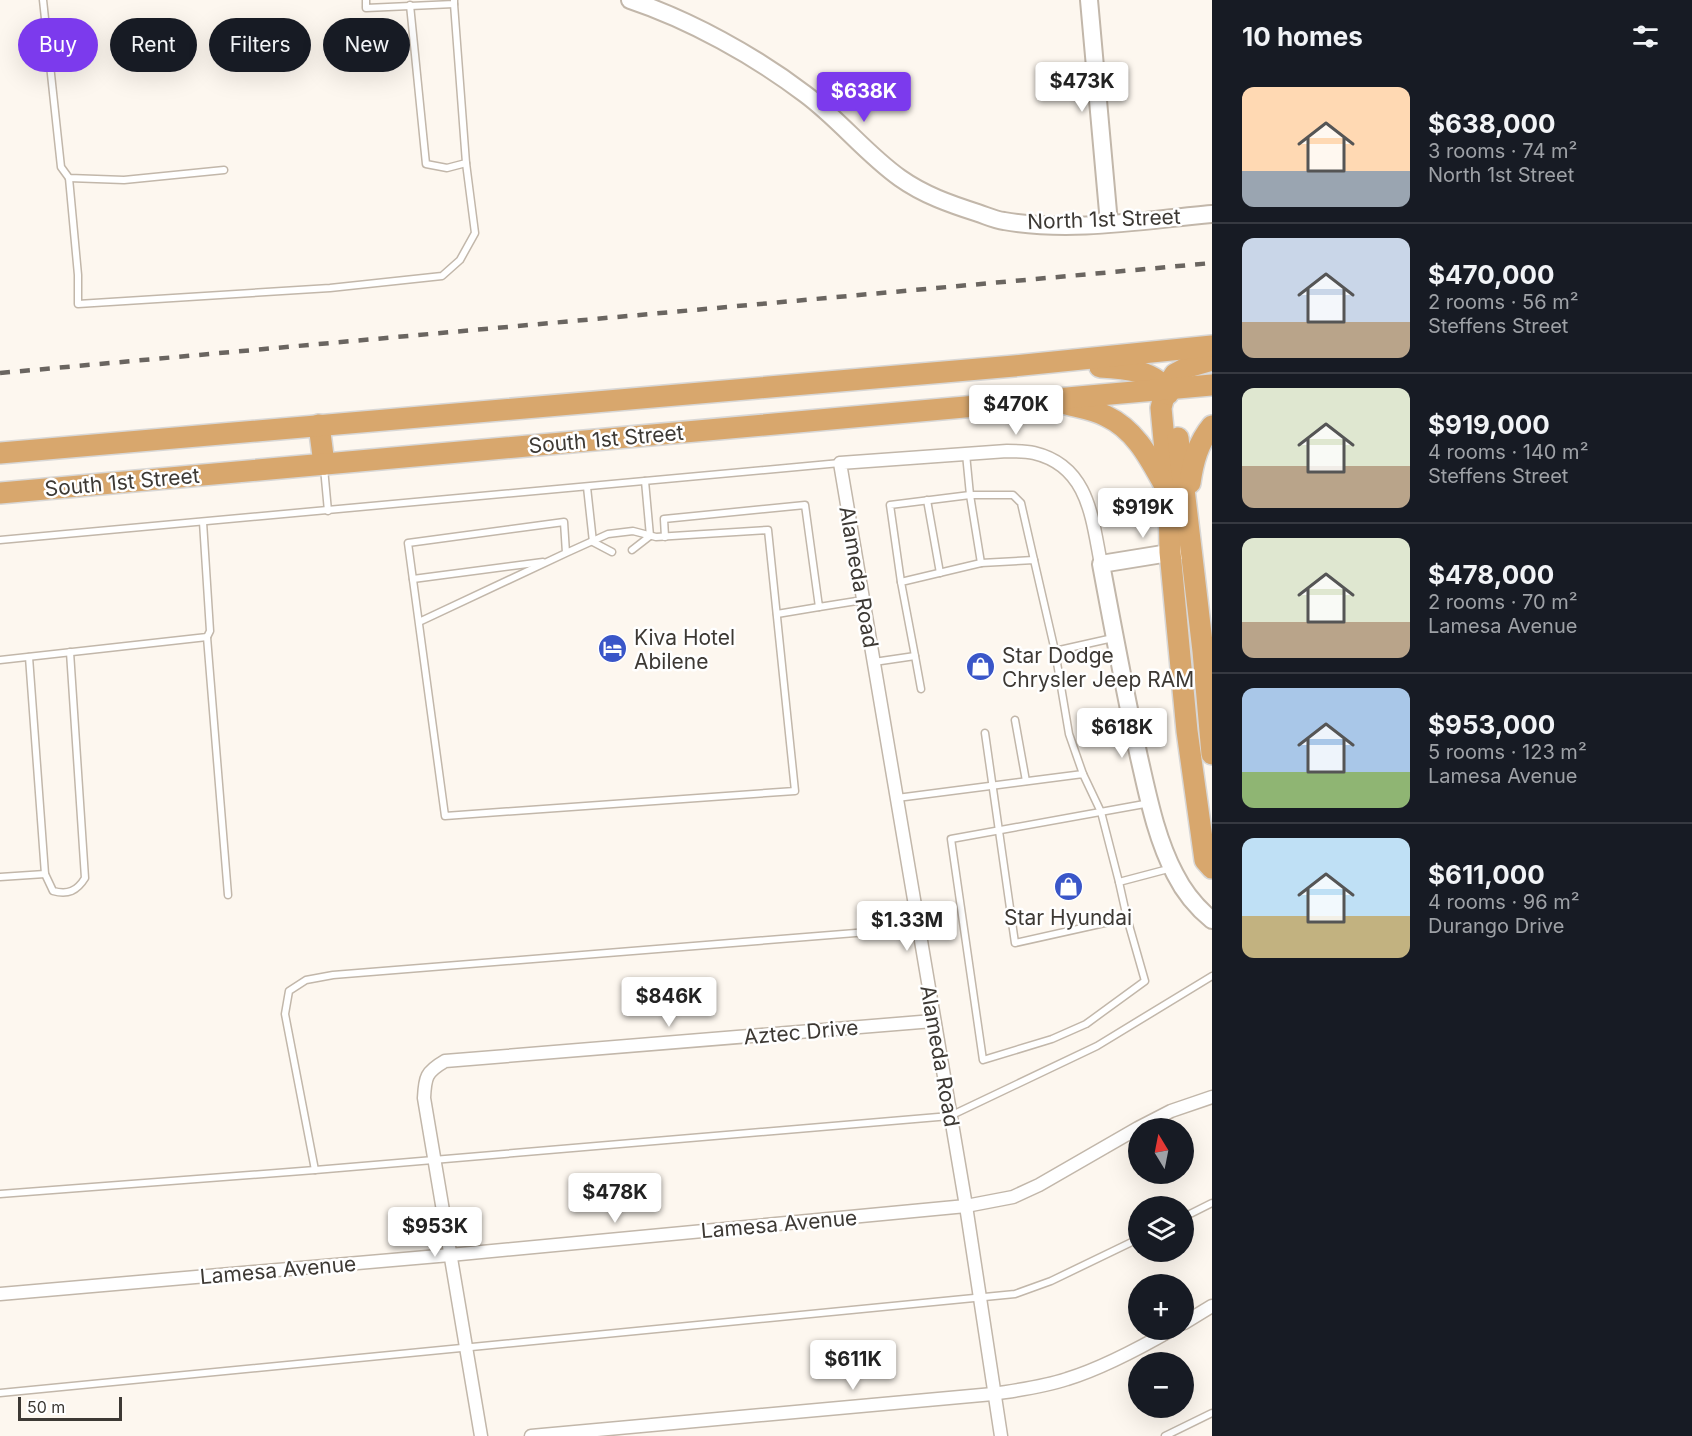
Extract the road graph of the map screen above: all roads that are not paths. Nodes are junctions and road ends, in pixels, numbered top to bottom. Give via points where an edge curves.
1 (43, 0) edge
2 (366, 0) edge
3 (630, 0) edge
4 (1089, 0) edge
5 (454, 2) edge
6 (410, 5) junction
7 (465, 163) junction
8 (224, 170) dead end
9 (69, 178) junction
10 (1212, 213) edge
11 (1109, 223) junction
12 (1212, 346) edge
13 (1212, 360) edge
14 (1014, 366) junction
15 (1212, 385) edge
16 (1166, 388) junction
17 (1050, 400) junction
18 (319, 425) junction
19 (1212, 426) edge
20 (0, 453) edge
21 (966, 454) junction
22 (840, 463) junction
23 (324, 464) junction
24 (645, 482) junction
25 (587, 487) junction
26 (0, 493) edge
27 (1168, 493) junction
28 (970, 495) junction
29 (927, 500) junction
30 (328, 511) junction
31 (1186, 516) junction
32 (203, 522) junction
33 (650, 536) junction
34 (665, 537) junction
35 (0, 540) edge
36 (592, 542) junction
37 (632, 550) dead end
38 (1180, 551) junction
39 (612, 552) dead end
40 (566, 553) junction
41 (1034, 560) junction
42 (549, 561) junction
43 (981, 564) junction
44 (1101, 564) junction
45 (940, 573) junction
46 (413, 579) junction
47 (902, 582) junction
48 (863, 600) junction
49 (819, 607) junction
50 (777, 614) junction
51 (419, 622) junction
52 (207, 637) junction
53 (1115, 637) junction
54 (1055, 651) junction
55 (70, 652) junction
56 (915, 656) junction
57 (29, 657) junction
58 (0, 660) edge
59 (874, 662) junction
60 (921, 689) dead end
61 (1015, 720) dead end
62 (985, 733) dead end
63 (1212, 754) edge
64 (1083, 774) junction
65 (1026, 781) junction
66 (992, 786) junction
67 (897, 798) junction
68 (1150, 803) junction
69 (1101, 812) junction
70 (999, 831) junction
71 (1172, 868) junction
72 (1212, 868) edge
73 (45, 873) junction
74 (0, 877) edge
75 (1119, 882) junction
76 (228, 895) dead end
77 (1127, 918) junction
78 (1212, 920) edge
79 (918, 928) junction
80 (1212, 976) edge
81 (933, 1021) junction
82 (1212, 1097) edge
83 (950, 1116) junction
84 (434, 1159) junction
85 (315, 1170) junction
86 (0, 1194) edge
87 (1212, 1203) edge
88 (966, 1206) junction
89 (1194, 1212) edge
90 (1128, 1244) edge
91 (450, 1255) junction
92 (0, 1294) edge
93 (979, 1299) junction
94 (1212, 1305) edge
95 (1194, 1317) edge
96 (1152, 1340) edge
97 (466, 1348) junction
98 (0, 1393) edge
99 (993, 1394) junction
100 (1212, 1413) edge
101 (481, 1436) edge
102 (531, 1436) edge
103 (1001, 1436) edge
104 (1165, 1436) edge

1 - 9 lane via 61,167
2 - 6 lane via 366,8
3 - 11 main road, North 1st Street via 724,43 806,94 900,178 937,200 1002,221 1047,226
4 - 11 main road
5 - 6 lane
5 - 7 lane
6 - 7 lane via 426,164 447,168
7 - 9 lane via 475,233 460,260 442,276 330,288 78,304
8 - 9 lane via 124,180
10 - 11 main road, North 1st Street
12 - 14 highway, South 1st Street
13 - 16 highway via 1175,374
14 - 16 highway via 1119,368 1139,372
14 - 18 highway, South 1st Street
15 - 16 highway, South 1st Street
16 - 17 highway, South 1st Street
16 - 27 highway via 1161,408
16 - 31 highway via 1175,409
17 - 23 highway, South 1st Street
17 - 27 highway via 1107,416 1128,432 1143,447
18 - 20 highway, South 1st Street
18 - 23 highway
19 - 31 highway via 1193,460
21 - 22 street
21 - 28 lane
21 - 44 street via 1034,453 1058,462 1077,480 1086,497
22 - 24 lane
22 - 48 street, Alameda Road
23 - 26 highway, South 1st Street
23 - 30 lane
24 - 25 lane
24 - 33 lane
25 - 30 lane
25 - 36 lane
27 - 38 highway
28 - 29 lane
28 - 41 lane via 1013,495 1021,502
28 - 43 lane
29 - 45 lane
29 - 47 lane via 890,505
30 - 32 lane
31 - 38 highway
32 - 35 lane
32 - 52 lane via 210,630
33 - 34 lane
33 - 36 lane via 633,531 608,534
33 - 37 lane
34 - 49 lane via 664,519 805,505
34 - 50 lane via 768,530
36 - 39 lane
36 - 40 lane
38 - 44 main road
38 - 63 highway via 1203,651
38 - 72 highway via 1187,731 1206,860
40 - 42 lane
40 - 46 lane via 564,522 408,543
41 - 43 lane
41 - 54 lane
42 - 46 lane
42 - 51 lane
43 - 45 lane
44 - 53 main road
45 - 47 lane
46 - 51 lane
47 - 56 lane
48 - 49 lane
48 - 59 street, Alameda Road
49 - 50 lane
50 - 51 lane via 795,791 445,816
52 - 55 lane
52 - 76 lane
53 - 54 lane
53 - 68 main road
54 - 64 lane via 1069,734
55 - 57 lane
55 - 73 lane via 85,878 74,891 61,893 53,891
56 - 59 lane
56 - 60 lane
57 - 58 lane
57 - 73 lane
59 - 67 street, Alameda Road
61 - 65 lane
62 - 66 lane
64 - 65 lane
64 - 69 lane
65 - 66 lane
66 - 67 lane
66 - 70 lane
67 - 79 street, Alameda Road
68 - 69 lane
68 - 71 main road
69 - 70 lane
69 - 75 lane
70 - 77 lane via 1015,942
70 - 77 lane via 951,839 983,1060 1086,1024 1144,981
71 - 75 lane
71 - 78 main road via 1197,907
73 - 74 lane
75 - 77 lane
79 - 81 street, Alameda Road
79 - 85 lane via 306,980 289,991 285,1014
80 - 83 lane via 1097,1046
81 - 83 street, Alameda Road
81 - 84 street, Aztec Drive via 445,1061 425,1078 424,1098
82 - 88 street, Lamesa Avenue via 1171,1111 1013,1197
83 - 84 lane
83 - 88 street, Alameda Road
84 - 85 lane
84 - 91 street
85 - 86 lane
87 - 89 lane
88 - 91 street, Lamesa Avenue
88 - 93 street, Alameda Road
90 - 93 lane via 1051,1281 1015,1294
91 - 92 street, Lamesa Avenue
91 - 97 street
93 - 97 lane
93 - 99 street, Alameda Road
94 - 95 street
96 - 99 street via 1067,1379
97 - 98 lane
97 - 101 street
99 - 102 street
99 - 103 street, Alameda Road
100 - 104 lane

